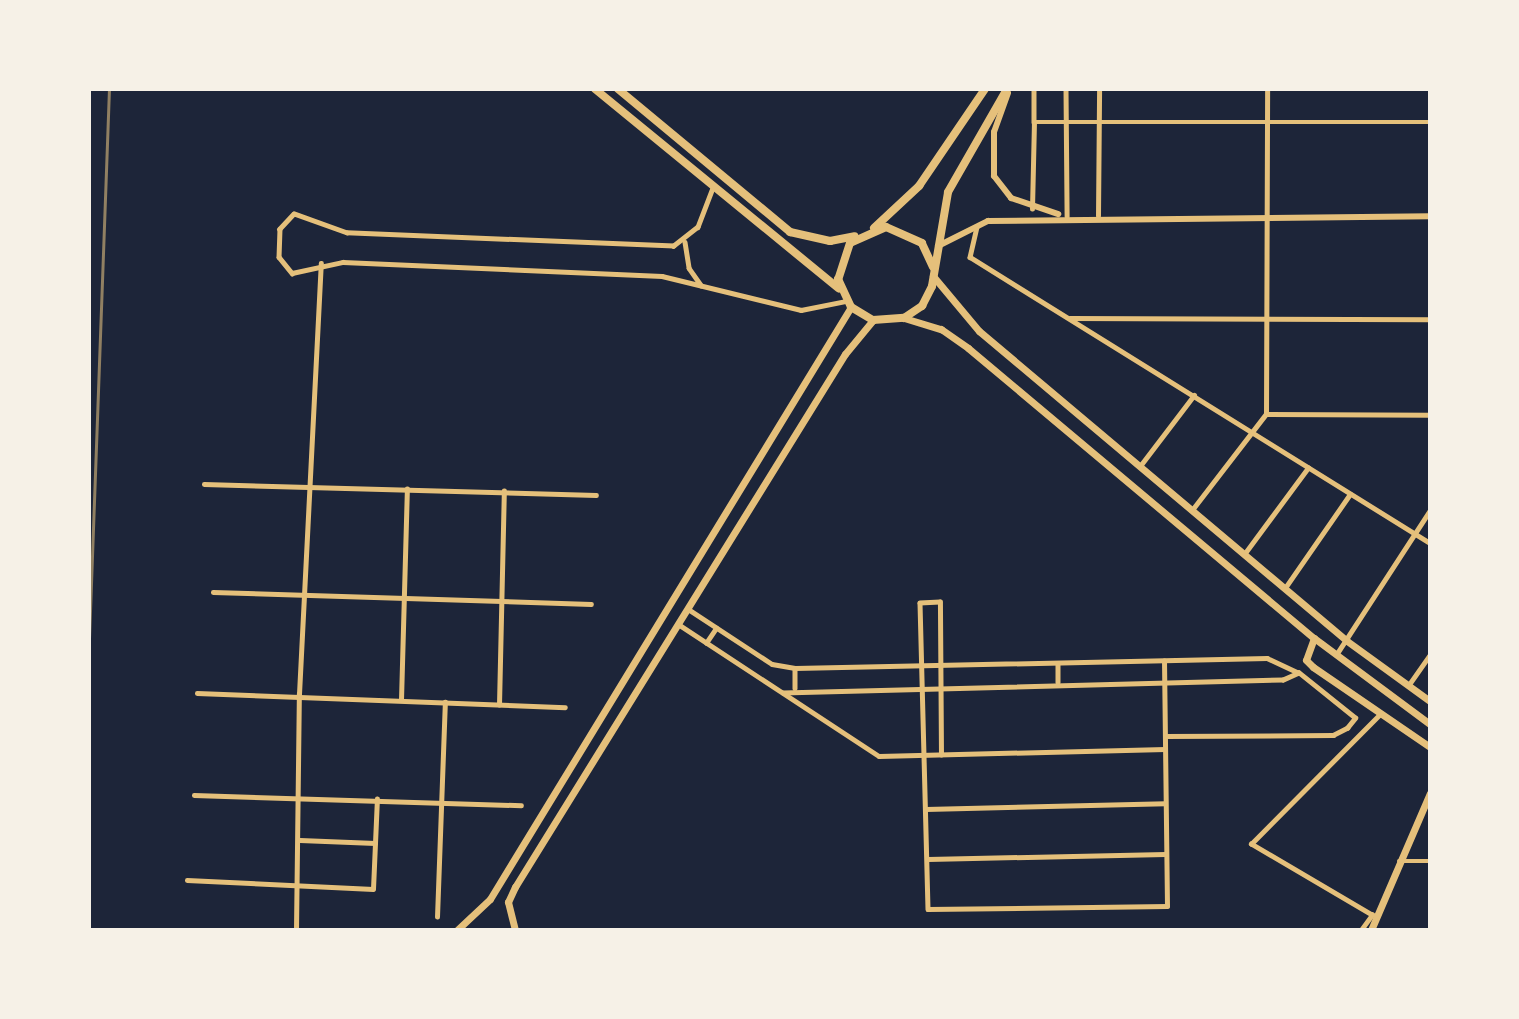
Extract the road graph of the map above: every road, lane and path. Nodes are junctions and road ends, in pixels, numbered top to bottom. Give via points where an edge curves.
1 (595, 89) edge
2 (618, 89) edge
3 (985, 89) edge
4 (1008, 89) edge
5 (1034, 89) edge
6 (1066, 89) edge
7 (1099, 89) edge
8 (1267, 89) edge
9 (1034, 122) junction
10 (1067, 122) junction
11 (1099, 122) junction
12 (1267, 122) junction
13 (1430, 122) edge
14 (713, 188) junction
15 (1031, 209) junction
16 (1067, 216) junction
17 (1098, 216) junction
18 (1267, 216) junction
19 (1430, 216) edge
20 (979, 223) junction
21 (872, 229) junction
22 (861, 234) junction
23 (685, 242) junction
24 (935, 250) junction
25 (321, 264) junction
26 (933, 271) junction
27 (701, 285) junction
28 (842, 292) junction
29 (849, 304) junction
30 (904, 318) junction
31 (1069, 318) junction
32 (1267, 318) junction
33 (1430, 319) edge
34 (873, 320) junction
35 (1194, 395) junction
36 (1266, 414) junction
37 (1430, 415) edge
38 (1251, 433) junction
39 (1140, 466) junction
40 (1308, 468) junction
41 (204, 484) dead end
42 (313, 487) junction
43 (407, 489) junction
44 (504, 491) junction
45 (1350, 494) junction
46 (596, 495) dead end
47 (1192, 510) junction
48 (1430, 510) edge
49 (1417, 535) junction
50 (1430, 543) edge
51 (1245, 554) junction
52 (1286, 588) junction
53 (213, 592) dead end
54 (306, 594) junction
55 (403, 598) junction
56 (501, 601) junction
57 (591, 604) dead end
58 (687, 609) junction
59 (678, 624) junction
60 (716, 628) junction
61 (654, 634) junction
62 (1314, 638) junction
63 (1347, 641) junction
64 (667, 642) junction
65 (706, 643) junction
66 (1336, 655) junction
67 (1430, 655) edge
68 (1164, 661) junction
69 (1058, 664) junction
70 (921, 667) junction
71 (941, 667) junction
72 (795, 668) junction
73 (1299, 673) junction
74 (1164, 680) junction
75 (1058, 682) junction
76 (921, 685) junction
77 (941, 685) junction
78 (1408, 686) junction
79 (795, 688) junction
80 (783, 693) junction
81 (197, 694) dead end
82 (299, 694) junction
83 (401, 699) junction
84 (1430, 701) edge
85 (445, 702) junction
86 (499, 705) junction
87 (565, 707) dead end
88 (1381, 713) junction
89 (1430, 724) edge
90 (1165, 736) junction
91 (1430, 747) edge
92 (1165, 749) junction
93 (941, 755) junction
94 (925, 756) junction
95 (1430, 793) edge
96 (194, 795) dead end
97 (302, 797) junction
98 (377, 799) junction
99 (443, 802) junction
100 (1165, 803) junction
101 (522, 805) dead end
102 (926, 809) junction
103 (300, 840) junction
104 (375, 843) junction
105 (1165, 854) junction
106 (928, 859) junction
107 (1398, 861) junction
108 (1430, 861) edge
109 (187, 880) dead end
110 (298, 885) junction
111 (1373, 915) junction
112 (437, 917) dead end
113 (296, 930) edge
114 (457, 930) edge
115 (515, 930) edge
116 (1361, 930) edge
117 (1371, 930) edge

1 - 14 highway
2 - 22 highway via 790,232 830,241
3 - 21 highway via 939,161
4 - 15 street via 993,132 994,176 1011,198
4 - 24 highway via 948,192
5 - 9 street
6 - 10 street
7 - 11 street
8 - 12 street
9 - 10 street
9 - 15 street
10 - 11 street
10 - 16 street
11 - 12 street
11 - 17 street
12 - 13 street
12 - 18 street
14 - 23 street via 698,227
14 - 28 highway
15 - 16 street
16 - 17 street
16 - 20 street
17 - 18 street
18 - 19 street
18 - 32 street
20 - 24 street
20 - 31 street via 970,257
21 - 22 highway
21 - 26 highway via 911,234
22 - 28 highway via 843,254
23 - 25 street via 347,233 312,216 285,220 279,229 283,265 292,273 310,273
23 - 27 street via 689,268
24 - 26 highway
25 - 27 street via 662,276
25 - 42 street
26 - 30 highway via 928,297
26 - 39 main road via 979,331
27 - 29 street via 801,310
28 - 29 highway
29 - 34 highway
29 - 61 main road
30 - 34 highway
30 - 62 main road via 941,329 968,348
31 - 32 street
31 - 35 street
32 - 33 street
32 - 36 street
34 - 58 main road via 845,354
35 - 38 street
35 - 39 street
36 - 37 street
36 - 38 street
38 - 40 street
38 - 47 street
39 - 47 main road
40 - 45 street
40 - 51 street
41 - 42 street
42 - 43 street
42 - 54 street
43 - 44 street
43 - 55 street
44 - 46 street
44 - 56 street
45 - 49 street
45 - 52 street
47 - 51 main road
48 - 49 street
49 - 50 street
49 - 63 street
51 - 52 main road
52 - 63 main road
53 - 54 street
54 - 55 street
54 - 82 street
55 - 56 street
55 - 83 street
56 - 57 street
56 - 86 street
58 - 59 main road
58 - 60 street
59 - 64 main road
59 - 65 street
60 - 65 street
60 - 72 street via 772,664
61 - 64 main road
61 - 114 main road via 490,899
62 - 66 main road
62 - 88 main road via 1306,660
63 - 66 street
63 - 78 main road
64 - 115 main road via 515,887 508,902
65 - 80 street
66 - 89 main road
67 - 78 street
68 - 69 street
68 - 73 street via 1268,659
68 - 74 street
69 - 71 street
69 - 75 street
70 - 71 street
70 - 71 street via 920,603 940,603
70 - 72 street
70 - 76 street
71 - 77 street
72 - 79 street
73 - 74 street via 1283,680
73 - 90 street via 1355,718 1347,728 1333,735
74 - 75 street
74 - 90 street
75 - 77 street
76 - 77 street
76 - 79 street
76 - 94 street
77 - 93 street
78 - 84 main road
79 - 80 street
80 - 94 street via 879,756
81 - 82 street
82 - 83 street
82 - 97 street
83 - 85 street
85 - 86 street
85 - 99 street
86 - 87 street
88 - 91 main road
88 - 111 street via 1251,844
90 - 92 street
92 - 93 street
92 - 100 street
93 - 94 street
94 - 102 street
95 - 107 main road
96 - 97 street
97 - 98 street
97 - 103 street
98 - 99 street
98 - 104 street
99 - 101 street
99 - 112 street
100 - 102 street
100 - 105 street
102 - 106 street
103 - 104 street
103 - 110 street
104 - 110 street via 373,889
105 - 106 street
105 - 106 street via 1167,906 942,912 928,909
107 - 108 street
107 - 111 main road
109 - 110 street
110 - 113 street
111 - 116 street
111 - 117 main road

